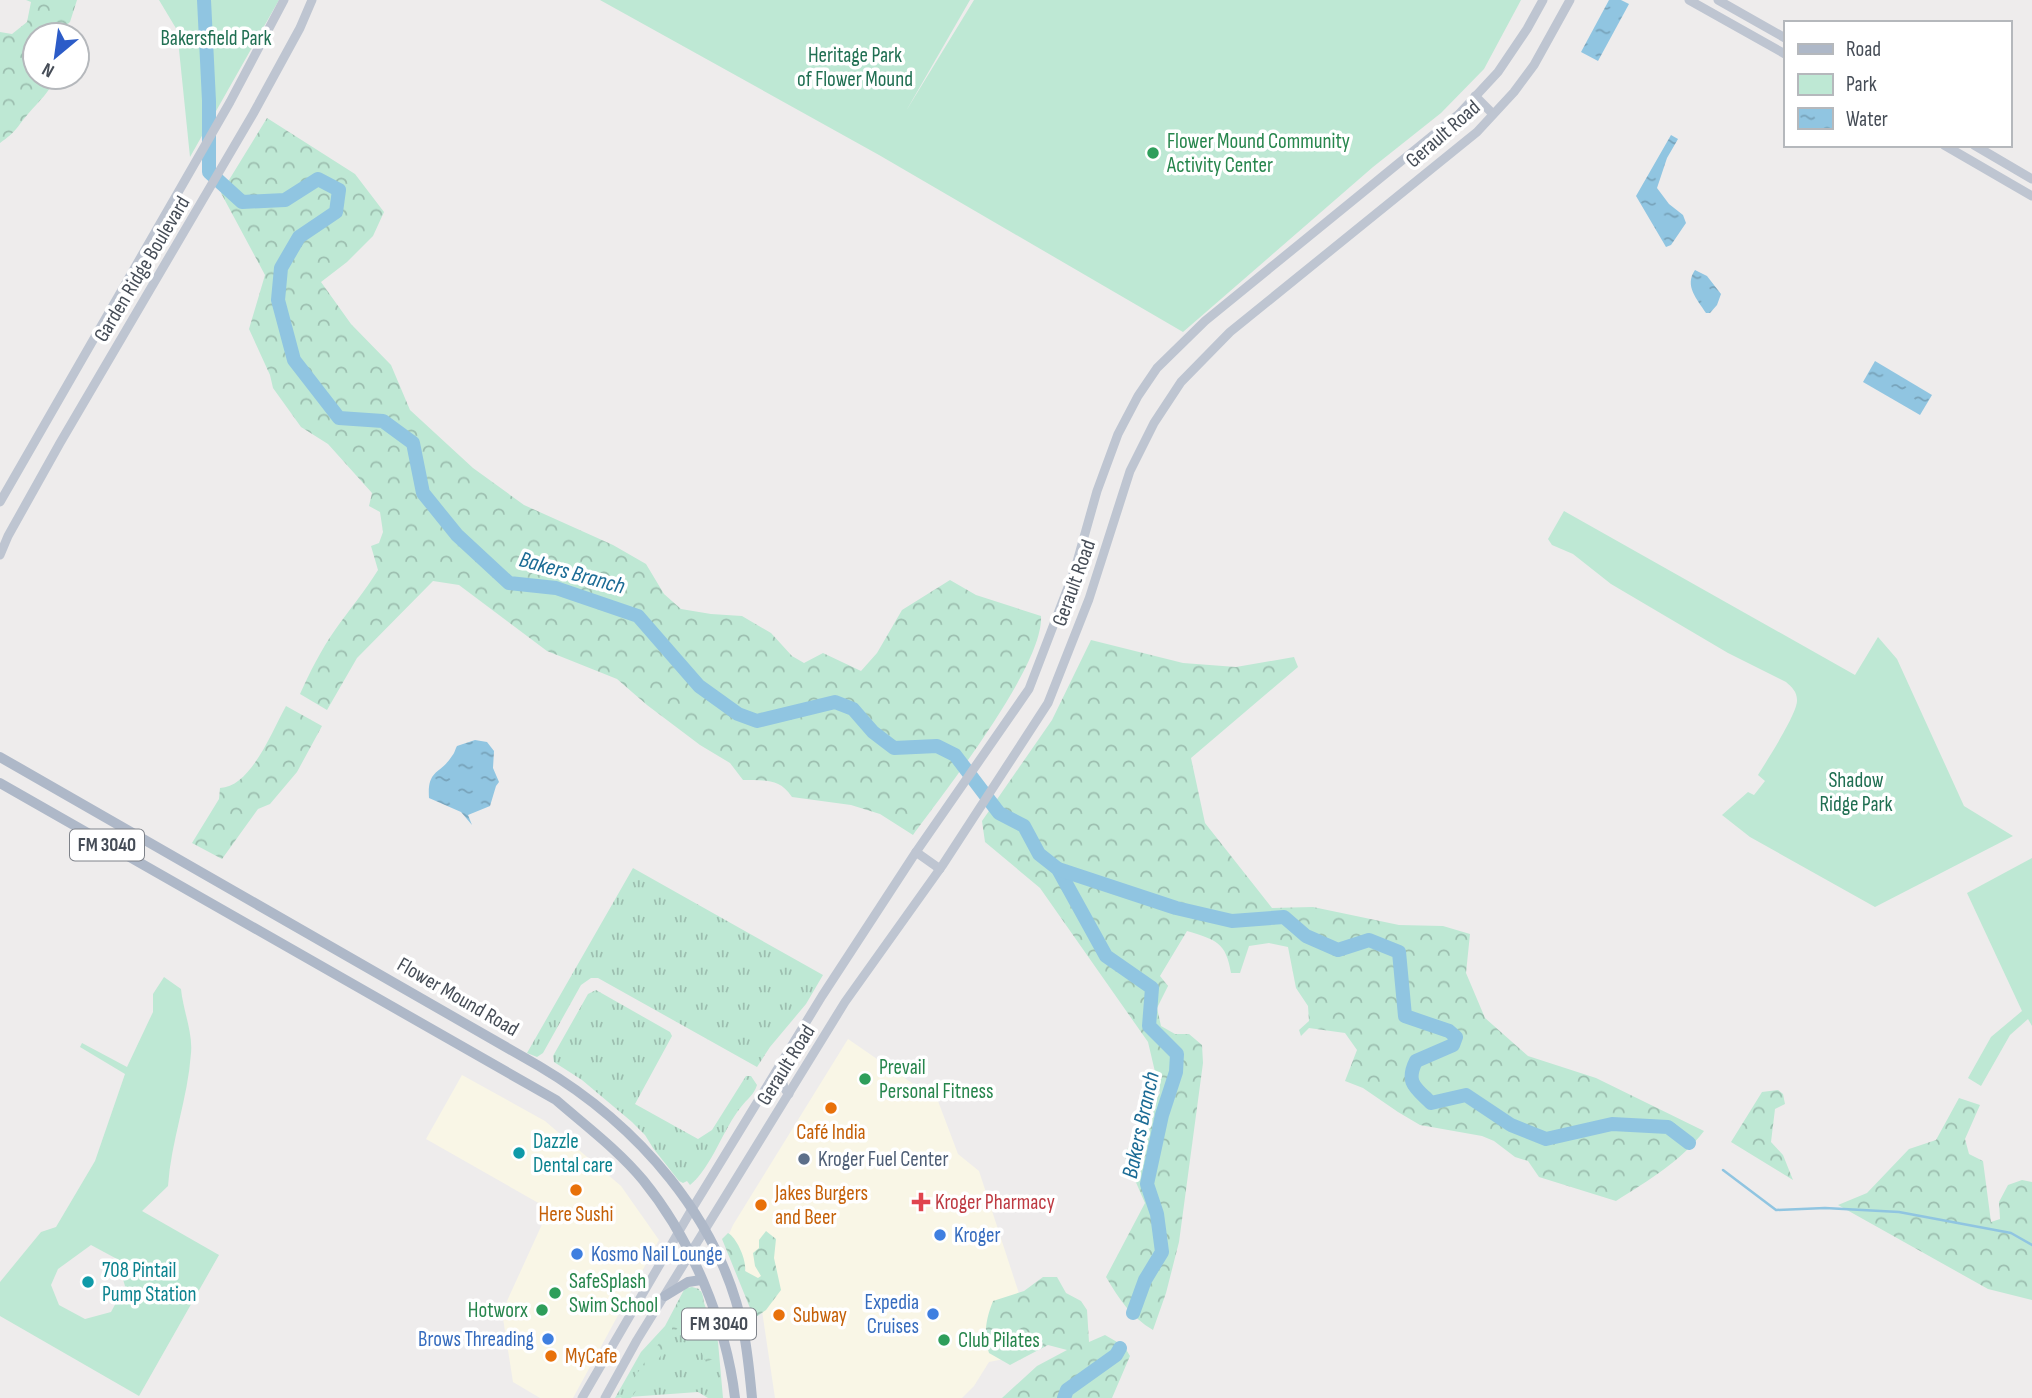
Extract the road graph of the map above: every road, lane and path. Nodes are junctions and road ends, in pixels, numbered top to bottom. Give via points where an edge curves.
1 (284, 0) edge
2 (312, 0) edge
3 (1543, 0) edge
4 (1570, 0) edge
5 (1689, 0) edge
6 (1718, 0) edge
7 (1784, 37) edge
8 (1784, 53) edge
9 (1475, 96) junction
10 (1493, 114) junction
11 (1947, 147) edge
12 (1979, 148) edge
13 (1976, 164) junction
14 (2032, 179) edge
15 (2032, 196) edge
16 (0, 502) edge
17 (0, 555) edge
18 (0, 757) edge
19 (0, 783) edge
20 (916, 852) junction
21 (940, 869) junction
22 (794, 1041) junction
23 (539, 1066) junction
24 (503, 1068) junction
25 (789, 1094) junction
26 (692, 1209) junction
27 (705, 1230) junction
28 (679, 1232) junction
29 (691, 1253) junction
30 (701, 1280) junction
31 (665, 1296) junction
32 (582, 1398) edge
33 (605, 1398) edge
34 (735, 1398) edge
35 (752, 1398) edge

1 - 16 main road, Garden Ridge Boulevard
2 - 17 main road, Garden Ridge Boulevard via 253,114 60,443
3 - 9 main road, Gerault Road via 1498,72
4 - 10 main road, Gerault Road via 1534,65
5 - 8 main road
6 - 7 main road
9 - 10 main road
9 - 20 main road, Gerault Road via 1459,114 1205,321 1157,368 1118,435 1029,689
10 - 21 main road, Gerault Road via 1477,132 1230,332 1181,382 1130,471 1089,598 1048,703
11 - 13 main road
12 - 13 main road
12 - 14 main road
13 - 15 main road
18 - 23 main road, Flower Mound Road / FM 3040
19 - 24 main road, Flower Mound Road / FM 3040
20 - 21 main road
20 - 22 main road, Gerault Road
21 - 25 main road, Gerault Road via 845,1002
22 - 25 main road via 782,1081
22 - 26 main road, Gerault Road
23 - 24 main road via 528,1075
23 - 26 main road, Flower Mound Road / FM 3040 via 608,1114
24 - 28 main road, Flower Mound Road / FM 3040 via 556,1101 601,1139 643,1181
25 - 27 main road, Gerault Road
26 - 27 main road, Flower Mound Road / FM 3040
26 - 28 main road, Gerault Road
27 - 29 main road, Gerault Road
27 - 35 main road, Flower Mound Road / FM 3040 via 727,1277 744,1333
28 - 29 main road, Flower Mound Road / FM 3040
28 - 32 main road, Gerault Road
29 - 30 main road, Flower Mound Road / FM 3040
29 - 31 main road, Gerault Road
30 - 31 main road
30 - 34 main road, Flower Mound Road / FM 3040 via 723,1335
31 - 33 main road, Gerault Road

